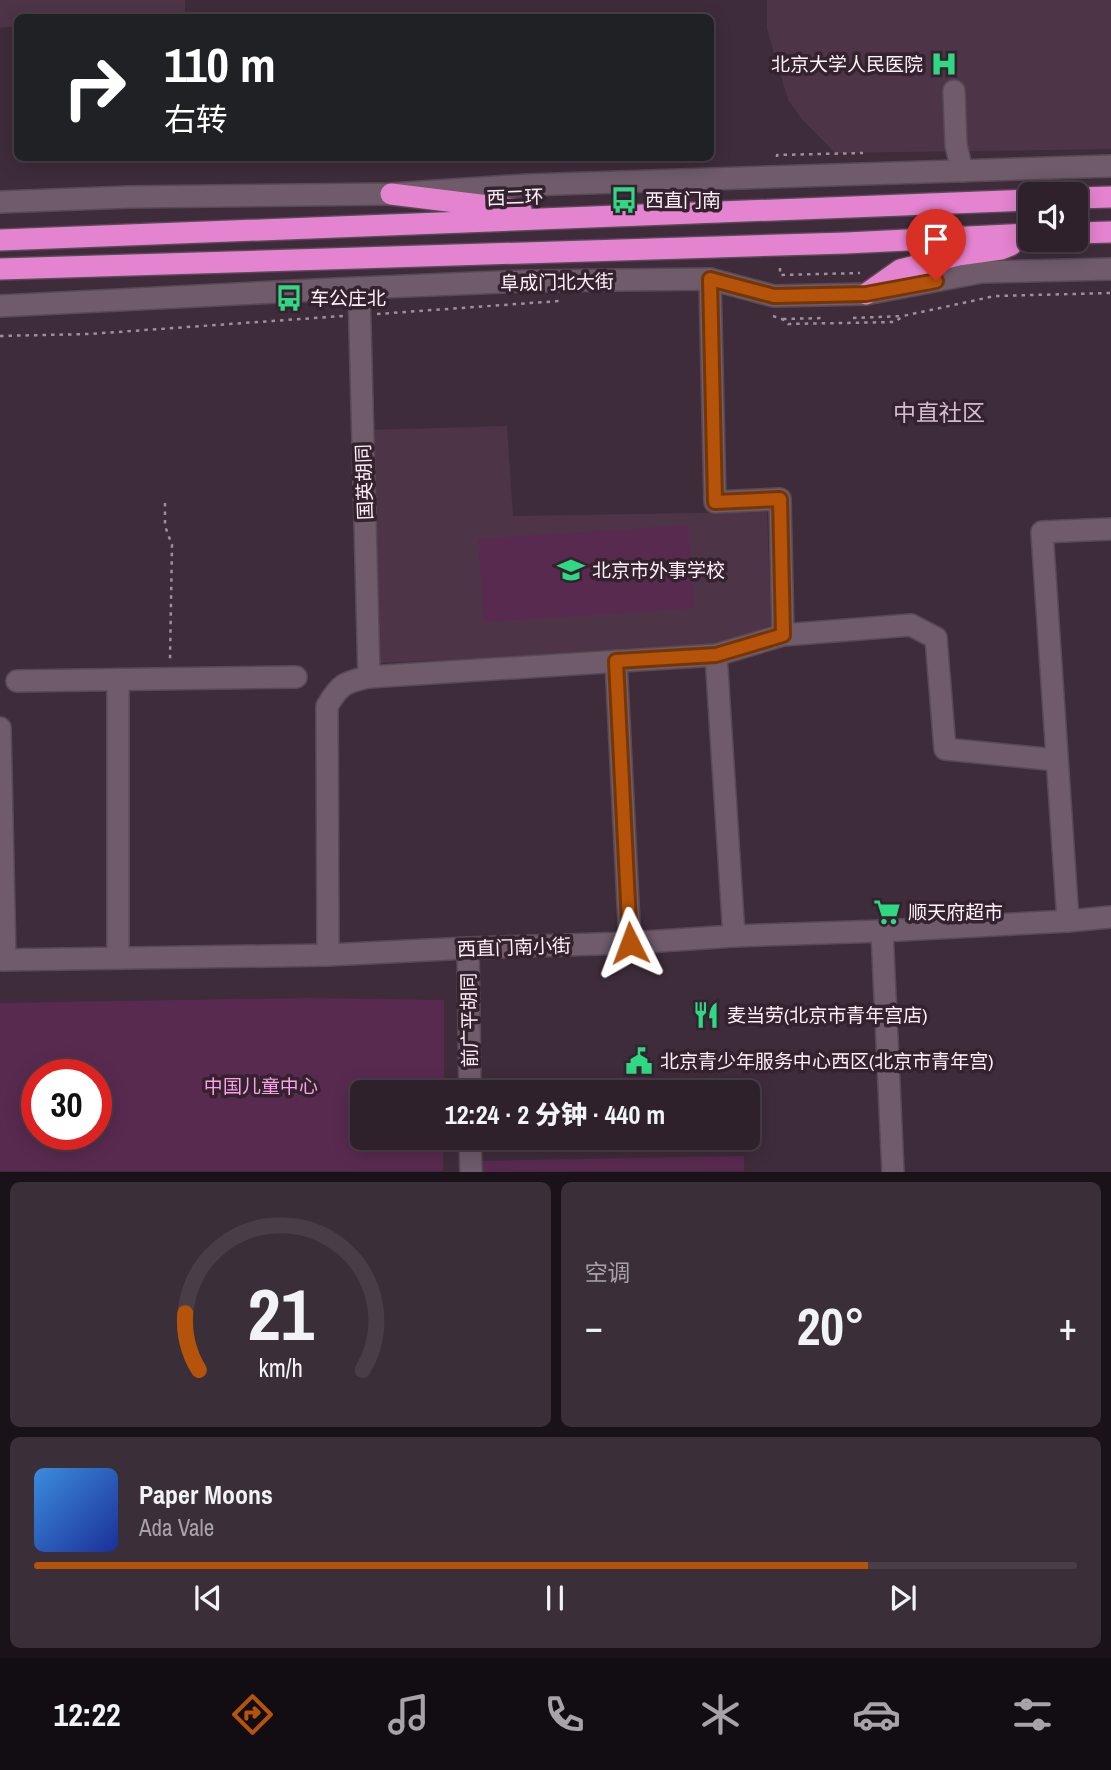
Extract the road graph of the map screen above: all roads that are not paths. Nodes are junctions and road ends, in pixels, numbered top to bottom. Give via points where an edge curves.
1 (954, 91) dead end
2 (1111, 166) edge
3 (962, 171) junction
4 (391, 194) junction
5 (1111, 197) edge
6 (1088, 198) edge
7 (1018, 201) edge
8 (0, 202) edge
9 (586, 218) junction
10 (1111, 232) edge
11 (1088, 233) edge
12 (1018, 236) edge
13 (0, 240) edge
14 (1018, 241) edge
15 (0, 269) edge
16 (1111, 269) edge
17 (710, 279) junction
18 (867, 283) junction
19 (359, 288) junction
20 (0, 306) edge
21 (1111, 529) edge
22 (783, 635) junction
23 (716, 655) junction
24 (616, 661) junction
25 (296, 677) dead end
26 (369, 677) junction
27 (118, 680) junction
28 (17, 681) dead end
29 (0, 728) edge
30 (1056, 760) junction
31 (1111, 917) edge
32 (1068, 921) junction
33 (881, 931) junction
34 (734, 936) junction
35 (630, 943) junction
36 (468, 948) junction
37 (328, 956) junction
38 (118, 958) junction
39 (2, 960) edge
40 (470, 1080) edge
41 (470, 1150) edge
42 (471, 1171) edge
43 (893, 1171) edge

1 - 3 street
2 - 3 street
3 - 4 street via 527,185
4 - 8 street
4 - 9 highway
5 - 6 highway
7 - 9 highway, 西二环
9 - 13 highway, 西二环
10 - 11 highway
12 - 15 highway
14 - 18 highway via 900,270
16 - 18 street, 阜成门北大街 via 982,272
17 - 18 street, 阜成门北大街 via 774,296
17 - 19 street, 阜成门北大街
17 - 22 street via 715,502 780,499
19 - 20 street, 阜成门北大街
19 - 26 street, 国英胡同
21 - 30 street via 1042,533
22 - 23 street
22 - 30 street via 911,625 936,638 945,749
23 - 24 street
23 - 34 street
24 - 26 street
24 - 35 street
25 - 27 street
26 - 37 street via 347,681 327,706
27 - 28 street
27 - 38 street
29 - 39 street
30 - 32 street
31 - 32 street, 西直门南小街
32 - 33 street, 西直门南小街
33 - 34 street, 西直门南小街
33 - 43 street
34 - 35 street, 西直门南小街
35 - 36 street, 西直门南小街
36 - 37 street, 西直门南小街
36 - 40 street, 前广平胡同
37 - 38 street, 西直门南小街
38 - 39 street, 西直门南小街
41 - 42 street

